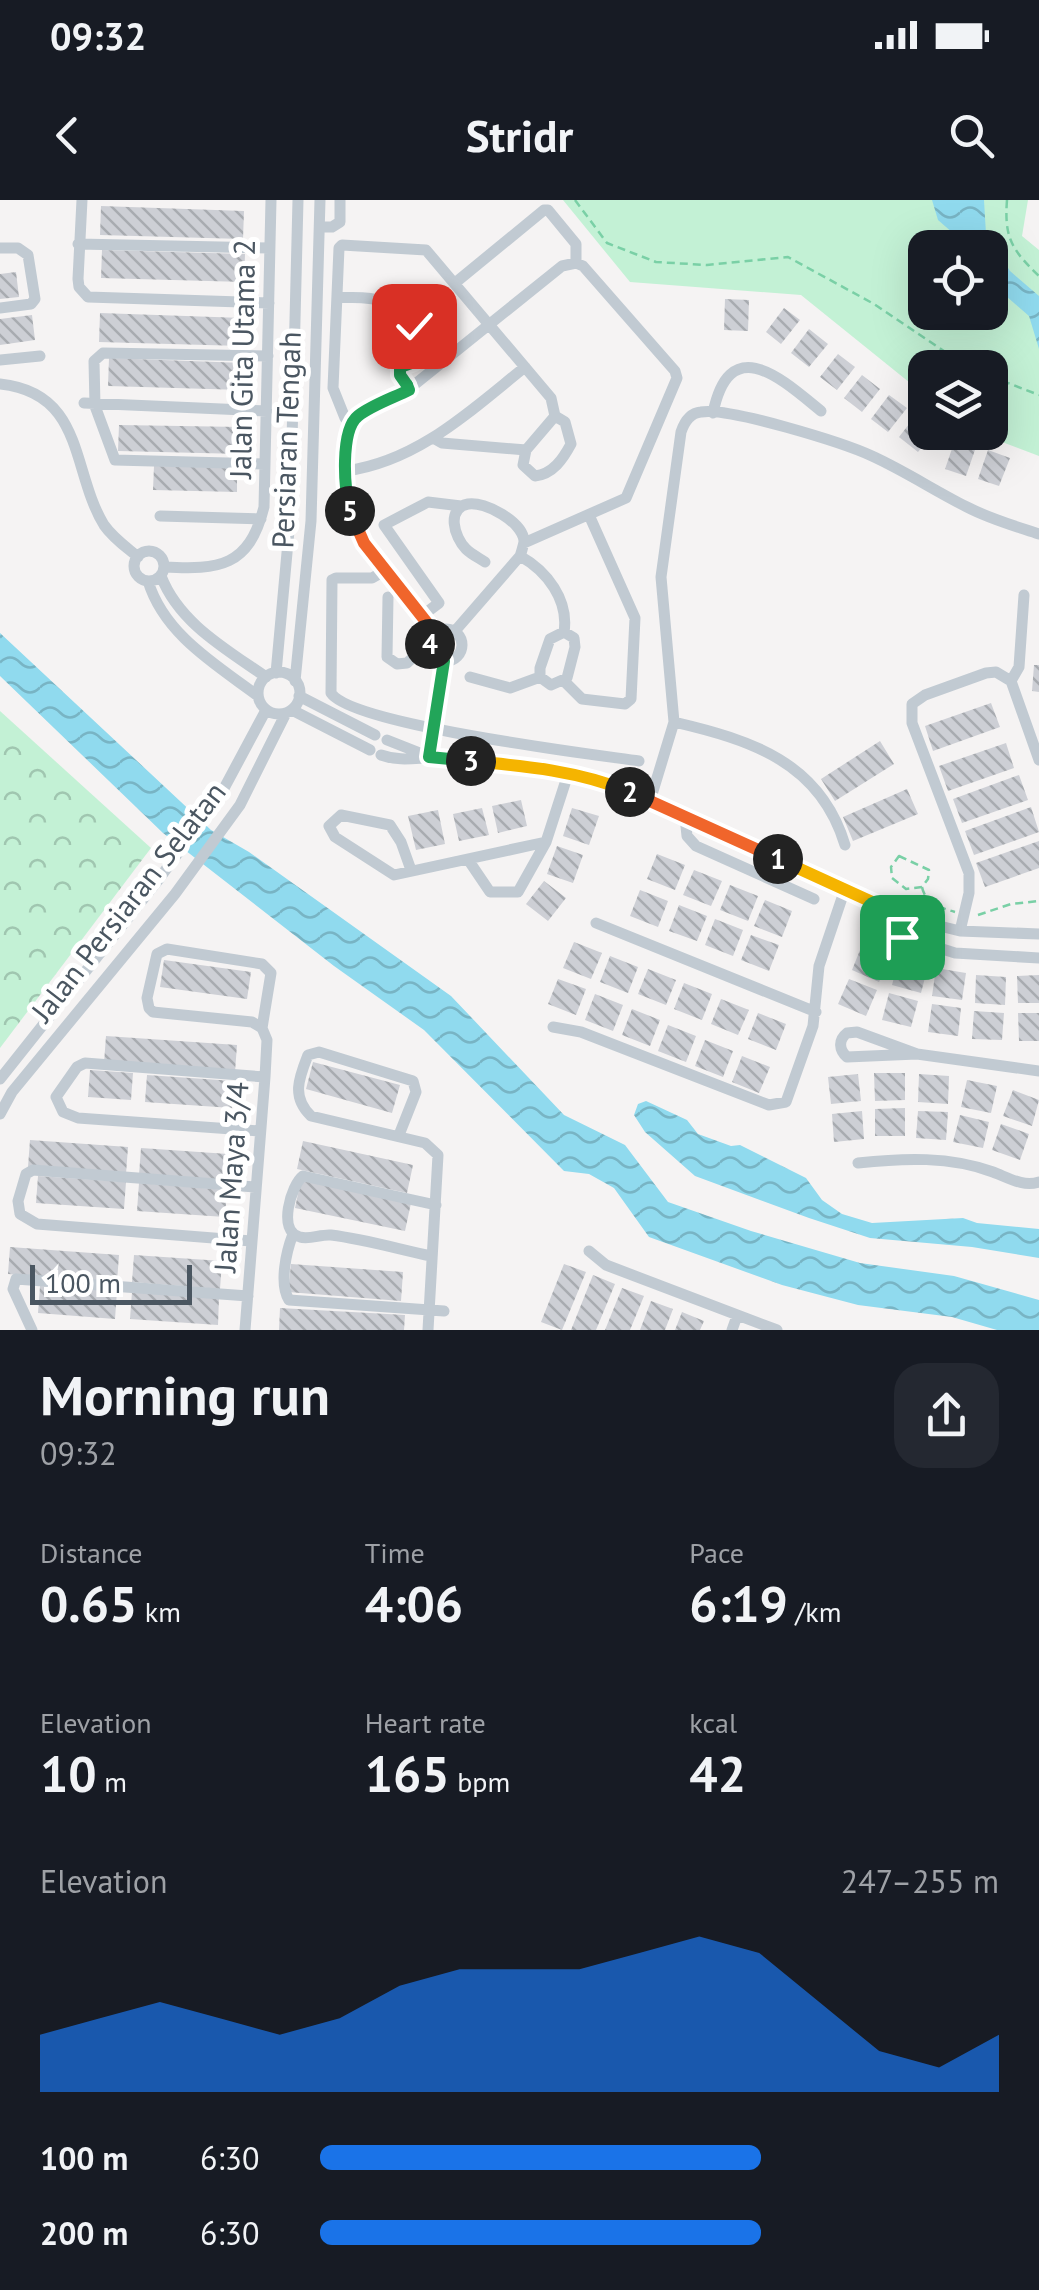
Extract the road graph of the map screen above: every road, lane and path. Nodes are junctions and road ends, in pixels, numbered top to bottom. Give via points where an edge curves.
1 (82, 200) edge
2 (271, 200) edge
3 (298, 200) edge
4 (320, 200) edge
5 (340, 200) edge
6 (575, 200) edge
7 (1006, 200) edge
8 (320, 227) junction
9 (78, 244) junction
10 (4, 247) edge
11 (270, 248) junction
12 (576, 263) junction
13 (1039, 276) edge
14 (454, 283) junction
15 (337, 297) junction
16 (269, 303) junction
17 (0, 308) edge
18 (400, 324) junction
19 (489, 324) junction
20 (942, 350) edge
21 (40, 356) dead end
22 (268, 356) junction
23 (0, 360) edge
24 (400, 367) junction
25 (525, 367) junction
26 (1008, 383) edge
27 (0, 384) edge
28 (409, 390) junction
29 (1039, 395) edge
30 (89, 404) junction
31 (267, 410) junction
32 (821, 410) dead end
33 (713, 412) junction
34 (555, 416) junction
35 (352, 423) junction
36 (436, 439) junction
37 (526, 450) junction
38 (266, 464) junction
39 (346, 471) junction
40 (461, 506) junction
41 (589, 515) junction
42 (160, 516) dead end
43 (261, 519) junction
44 (651, 520) dead end
45 (668, 522) junction
46 (1039, 534) edge
47 (524, 542) junction
48 (520, 556) junction
49 (138, 557) junction
50 (485, 562) dead end
51 (386, 570) junction
52 (158, 575) junction
53 (1024, 595) dead end
54 (388, 597) dead end
55 (423, 616) junction
56 (455, 631) junction
57 (564, 632) junction
58 (435, 633) junction
59 (430, 648) junction
60 (444, 661) junction
61 (271, 675) junction
62 (470, 677) dead end
63 (540, 678) junction
64 (295, 681) junction
65 (564, 681) junction
66 (1010, 681) junction
67 (258, 696) junction
68 (299, 696) junction
69 (266, 710) junction
70 (289, 711) junction
71 (674, 722) junction
72 (433, 729) junction
73 (429, 757) junction
74 (1039, 760) edge
75 (640, 762) dead end
76 (568, 774) junction
77 (650, 802) junction
78 (685, 817) junction
79 (546, 842) junction
80 (845, 845) dead end
81 (469, 861) junction
82 (782, 861) junction
83 (412, 870) junction
84 (774, 881) junction
85 (922, 887) joint
86 (845, 889) junction
87 (814, 899) dead end
88 (907, 918) junction
89 (596, 923) dead end
90 (873, 927) dead end
91 (960, 931) junction
92 (1014, 934) junction
93 (1039, 934) edge
94 (902, 937) junction
95 (1012, 958) junction
96 (1039, 958) edge
97 (816, 1012) junction
98 (553, 1027) dead end
99 (262, 1028) junction
100 (917, 1054) junction
101 (1039, 1072) edge
102 (265, 1077) junction
103 (0, 1079) edge
104 (0, 1114) edge
105 (260, 1131) junction
106 (399, 1136) junction
107 (858, 1163) dead end
108 (1038, 1182) edge
109 (255, 1187) junction
110 (436, 1204) junction
111 (297, 1236) junction
112 (251, 1241) junction
113 (589, 1251) dead end
114 (431, 1256) junction
115 (248, 1296) junction
116 (429, 1309) junction
117 (444, 1311) dead end
118 (737, 1316) junction
119 (32, 1330) edge
120 (245, 1330) edge
121 (428, 1330) edge
122 (732, 1330) edge
123 (778, 1330) edge

1 - 9 street
2 - 11 street, Jalan Gita Utama 2
3 - 61 street, Persiaran Tengah via 290,520
4 - 8 street, Persiaran Tengah
5 - 8 street via 340,222
6 - 20 path via 607,243 656,262 788,257
7 - 13 path via 1014,251
8 - 64 street, Persiaran Tengah via 311,521
9 - 11 street
9 - 16 street via 78,279 83,293 96,299
10 - 17 street via 28,255 34,302
11 - 16 street, Jalan Gita Utama 2
12 - 14 street via 576,244 544,210
12 - 19 street via 562,266
12 - 41 street via 677,378 628,496
14 - 15 street via 426,250 342,245
14 - 19 street
15 - 18 street via 381,300 393,307
15 - 35 street via 333,388
16 - 22 street, Jalan Gita Utama 2
18 - 24 street via 389,348
18 - 24 street via 418,329 422,345 414,362
19 - 25 street
19 - 28 street
21 - 23 street
22 - 30 street via 100,354
22 - 31 street, Jalan Gita Utama 2
24 - 28 street
25 - 34 street via 552,398
25 - 36 street
26 - 29 path
27 - 49 street via 45,401 58,414 104,524
28 - 35 street
30 - 31 street
30 - 38 street via 115,460
31 - 38 street, Jalan Gita Utama 2
32 - 33 street via 774,372 750,368 721,384
33 - 45 street via 684,423
33 - 46 street via 868,454 965,506
34 - 37 street
34 - 37 street via 572,438 561,462 535,476 523,465
35 - 39 street
36 - 37 street
36 - 39 street via 374,467
38 - 43 street, Jalan Gita Utama 2
39 - 51 street via 358,532
40 - 47 street via 476,504 512,522
40 - 50 street via 454,528 466,549
40 - 55 street via 428,502 384,525 439,603
41 - 47 street
41 - 65 street via 635,618 631,699 582,699
42 - 43 street
43 - 52 street via 256,534 227,564
44 - 45 street
45 - 71 street via 661,577
47 - 48 street
48 - 56 street
48 - 57 street via 559,594
49 - 52 street via 137,574
49 - 52 street via 146,552 162,558
51 - 55 street
51 - 72 street via 372,578 332,580 332,696
52 - 61 street via 178,608 210,638
52 - 67 street via 166,620
53 - 66 street via 1019,667
54 - 59 street via 389,660 407,663
55 - 58 street
56 - 58 street
56 - 60 street via 462,650
57 - 63 street via 547,644
57 - 65 street via 576,644
58 - 59 street
59 - 60 street
60 - 72 street
61 - 64 street
61 - 67 street
62 - 63 street via 510,688
63 - 65 street via 552,685
64 - 68 street
66 - 74 street
66 - 91 street via 986,673 912,704 912,722 968,874
67 - 69 street
68 - 70 street, Jalan Persiaran Selatan
68 - 73 street
69 - 70 street
69 - 103 street, Jalan Persiaran Selatan via 221,794
70 - 73 street via 375,753
70 - 104 street, Jalan Persiaran Selatan via 240,806
71 - 77 street
71 - 80 street via 760,748 796,769 830,810
72 - 73 street
72 - 75 street
73 - 76 street
76 - 77 street
76 - 79 street
77 - 78 street
78 - 82 street
78 - 84 street via 696,846
79 - 81 street
79 - 81 street via 512,894 490,892
81 - 83 street
82 - 84 street
82 - 86 street
83 - 83 street via 386,872 335,837 332,821 341,815 390,826
84 - 87 street
85 - 85 path via 926,868 899,856 892,862 890,875 898,885
86 - 88 street
86 - 97 street via 819,966
88 - 91 street
88 - 94 street
89 - 97 street
90 - 94 street
91 - 92 street
92 - 93 street
92 - 95 street
94 - 95 street via 956,953
95 - 96 street
97 - 98 street via 789,1095 777,1105
99 - 99 street, Jalan Maya 3/4 via 148,1008 155,958 163,950 262,964 271,977
99 - 102 street, Jalan Maya 3/4
100 - 100 street via 857,1032 840,1042 848,1057
100 - 101 street
102 - 105 street, Jalan Maya 3/4
102 - 105 street via 84,1064 58,1093 59,1108 78,1118
105 - 109 street, Jalan Maya 3/4
106 - 106 street via 311,1116 297,1093 307,1058 319,1052 413,1082 416,1092
106 - 110 street via 438,1154
107 - 108 street via 941,1161 1023,1184
109 - 112 street, Jalan Maya 3/4
109 - 112 street via 33,1170 18,1201 20,1214 37,1224
110 - 111 street via 303,1176 288,1213
110 - 114 street
111 - 114 street via 330,1235
111 - 116 street via 287,1250 289,1300
112 - 115 street, Jalan Maya 3/4
113 - 118 street via 606,1265
114 - 116 street
115 - 119 street via 16,1279 12,1289
115 - 120 street, Jalan Maya 3/4
116 - 117 street
116 - 121 street
118 - 122 street
118 - 123 street

